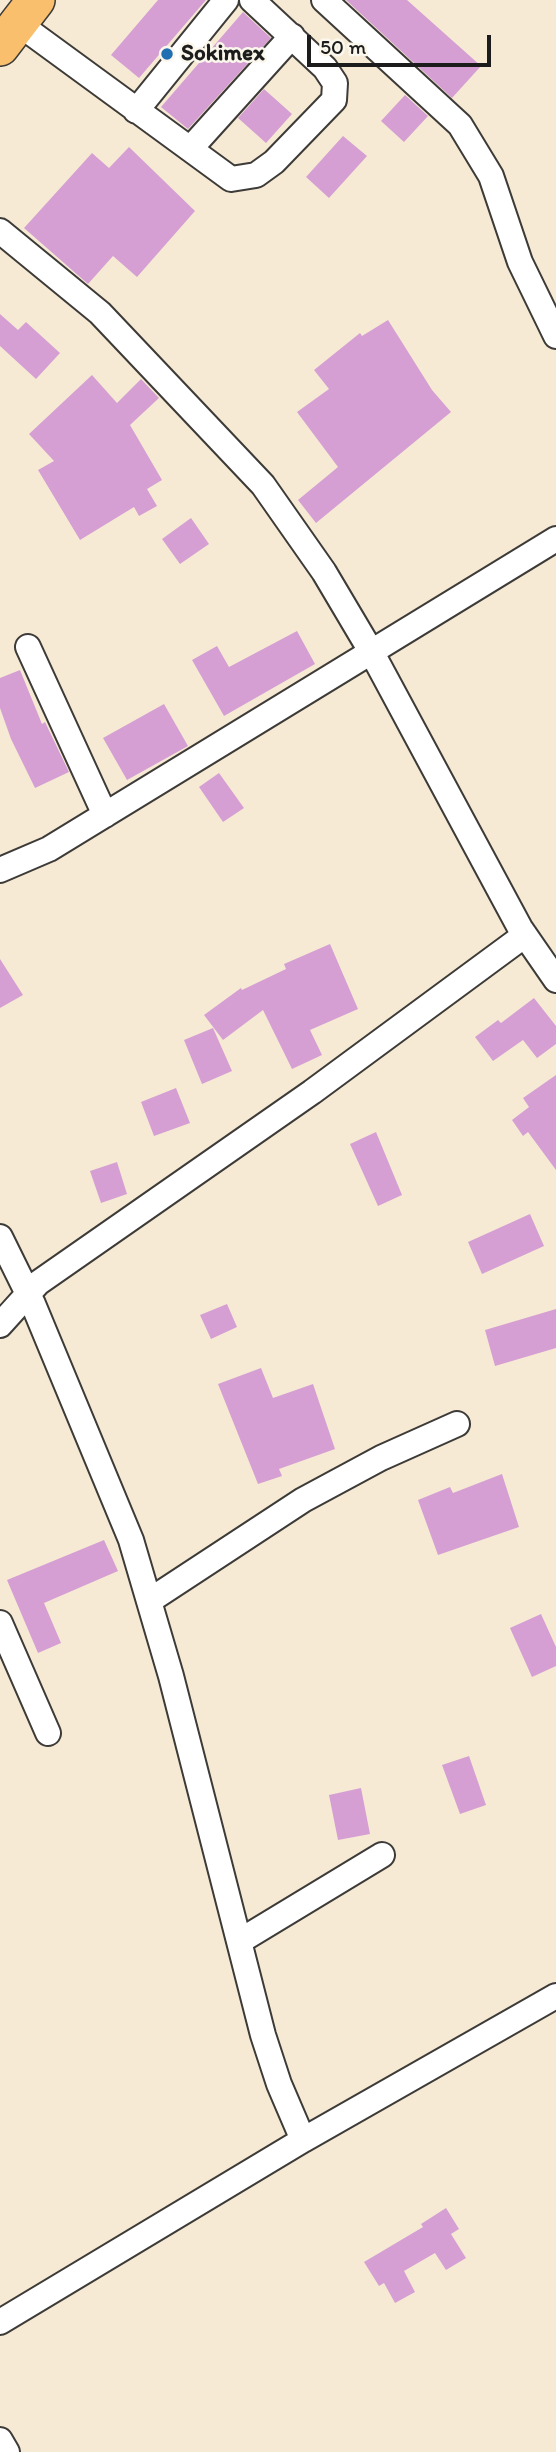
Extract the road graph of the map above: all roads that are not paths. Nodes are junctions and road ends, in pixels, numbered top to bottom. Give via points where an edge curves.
1 (226, 0) edge
2 (253, 0) edge
3 (324, 0) edge
4 (18, 24) edge
5 (292, 36) junction
6 (136, 111) junction
7 (190, 149) junction
8 (0, 231) edge
9 (556, 337) edge
10 (556, 539) edge
11 (28, 647) dead end
12 (372, 653) junction
13 (105, 815) junction
14 (0, 870) edge
15 (525, 935) junction
16 (556, 980) edge
17 (0, 1237) edge
18 (28, 1294) junction
19 (0, 1325) edge
20 (457, 1424) dead end
21 (149, 1601) junction
22 (0, 1623) edge
23 (48, 1733) dead end
24 (382, 1855) dead end
25 (240, 1941) junction
26 (556, 1996) edge
27 (303, 2140) junction
28 (0, 2322) edge
29 (0, 2440) edge
30 (7, 2452) edge

1 - 6 street
2 - 5 street
3 - 9 street via 460,125 491,176 520,262
4 - 6 street
5 - 7 street
5 - 7 street via 330,75 335,83 334,100 275,162 256,175 231,179
6 - 7 street
8 - 12 street via 100,313 263,485 324,572
10 - 12 street
11 - 13 street
12 - 13 street
12 - 15 street
13 - 14 street via 49,849
15 - 16 street
15 - 18 street
17 - 18 street
18 - 19 street
18 - 21 street via 131,1540
20 - 21 street via 303,1500
21 - 25 street
22 - 23 street
24 - 25 street
25 - 27 street via 279,2084
26 - 27 street
27 - 28 street
29 - 30 street

